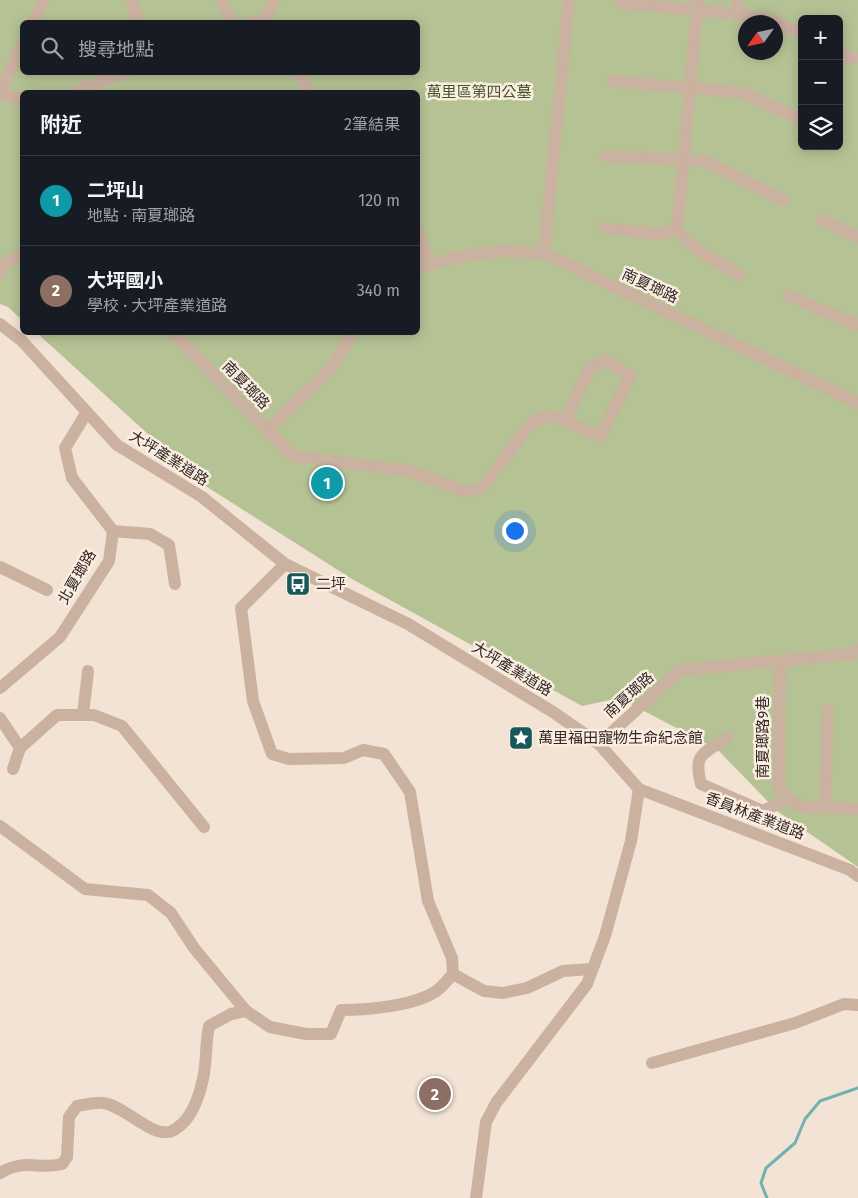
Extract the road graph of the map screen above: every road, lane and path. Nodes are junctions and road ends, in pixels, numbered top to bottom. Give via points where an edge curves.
1 (44, 0) edge
2 (131, 0) edge
3 (221, 0) edge
4 (275, 0) edge
5 (569, 0) edge
6 (738, 0) edge
7 (620, 3) dead end
8 (698, 5) edge
9 (738, 14) junction
10 (34, 20) edge
11 (138, 20) edge
12 (231, 20) edge
13 (266, 20) edge
14 (798, 32) edge
15 (20, 49) edge
16 (843, 54) edge
17 (853, 58) dead end
18 (118, 75) edge
19 (300, 75) edge
20 (613, 81) dead end
21 (690, 88) junction
22 (78, 90) edge
23 (309, 90) edge
24 (0, 92) edge
25 (20, 99) edge
26 (798, 118) edge
27 (605, 156) dead end
28 (682, 161) junction
29 (782, 200) dead end
30 (822, 220) dead end
31 (604, 228) dead end
32 (677, 230) junction
33 (858, 237) edge
34 (420, 243) edge
35 (544, 254) junction
36 (20, 256) edge
37 (424, 266) edge
38 (0, 274) edge
39 (739, 275) dead end
40 (789, 296) dead end
41 (0, 324) edge
42 (858, 325) edge
43 (176, 335) edge
44 (351, 335) edge
45 (858, 403) edge
46 (87, 412) junction
47 (565, 420) junction
48 (267, 430) junction
49 (113, 531) junction
50 (285, 564) junction
51 (0, 567) edge
52 (175, 584) dead end
53 (47, 590) dead end
54 (858, 649) edge
55 (780, 661) junction
56 (88, 671) dead end
57 (0, 688) edge
58 (828, 710) dead end
59 (83, 715) junction
60 (0, 718) edge
61 (727, 738) dead end
62 (599, 744) junction
63 (20, 748) junction
64 (13, 769) dead end
65 (639, 789) junction
66 (788, 799) junction
67 (825, 808) junction
68 (858, 809) edge
69 (0, 826) edge
70 (204, 827) dead end
71 (858, 876) edge
72 (591, 969) junction
73 (453, 974) junction
74 (858, 1006) edge
75 (246, 1011) junction
76 (652, 1063) dead end
77 (0, 1173) edge
78 (476, 1198) edge

1 - 10 street
2 - 11 street
3 - 12 street
4 - 13 street
5 - 35 street
6 - 9 street
7 - 8 street
8 - 9 street
8 - 21 street
9 - 14 street via 774,21
15 - 24 street
16 - 17 street
18 - 22 street
19 - 23 street
20 - 21 street
21 - 26 street via 744,93
21 - 28 street
24 - 25 street
27 - 28 street
28 - 29 street via 705,161
28 - 32 street
30 - 33 street
31 - 32 street via 656,234
32 - 39 street via 696,249
34 - 37 street
35 - 37 street, 南夏瑯路 via 499,251
35 - 45 street, 南夏瑯路
36 - 38 street via 2,265
40 - 42 street
41 - 46 street, 大坪產業道路 via 22,341
43 - 48 street, 南夏瑯路
44 - 48 street, 南夏瑯路 via 332,368
46 - 49 street via 65,448 72,478
46 - 50 street, 大坪產業道路 via 117,446 202,497
47 - 47 street via 590,368 606,360 630,376 600,437
47 - 48 street via 548,416 532,422 482,488 465,492 410,471 293,456
49 - 52 street via 150,534 170,545
49 - 57 street, 北夏瑯路 via 109,561 60,637
50 - 62 street, 大坪產業道路 via 408,624 553,712
50 - 73 street via 242,608 253,701 272,754 289,759 344,758 363,750 384,754 410,792 428,901 452,958
51 - 53 street, 北夏瑯路
54 - 55 street, 南夏瑯路 via 852,654
55 - 62 street, 南夏瑯路 via 680,670
55 - 66 street, 南夏瑯路9巷 via 779,789
56 - 59 street
58 - 67 street
59 - 63 street via 57,716
59 - 70 street via 94,715 122,726
60 - 63 street
61 - 66 street via 701,755 696,766 701,784 763,811
62 - 65 street, 大坪產業道路
63 - 64 street
65 - 71 street, 香員林產業道路 via 850,870
65 - 72 street via 631,841 605,936
66 - 67 street via 801,807
67 - 68 street
69 - 75 street via 85,889 148,895 170,913
72 - 73 street via 563,971 527,988 503,993 484,991
72 - 78 street via 587,984 496,1104 486,1122
73 - 75 street via 438,990 410,1002 364,1010 340,1010 331,1034 306,1034 270,1027
74 - 76 street via 844,1004 795,1024
75 - 77 street via 231,1014 209,1026 204,1079 187,1119 171,1132 151,1128 129,1113 103,1103 77,1106 69,1117 67,1157 62,1164 51,1167 22,1165

